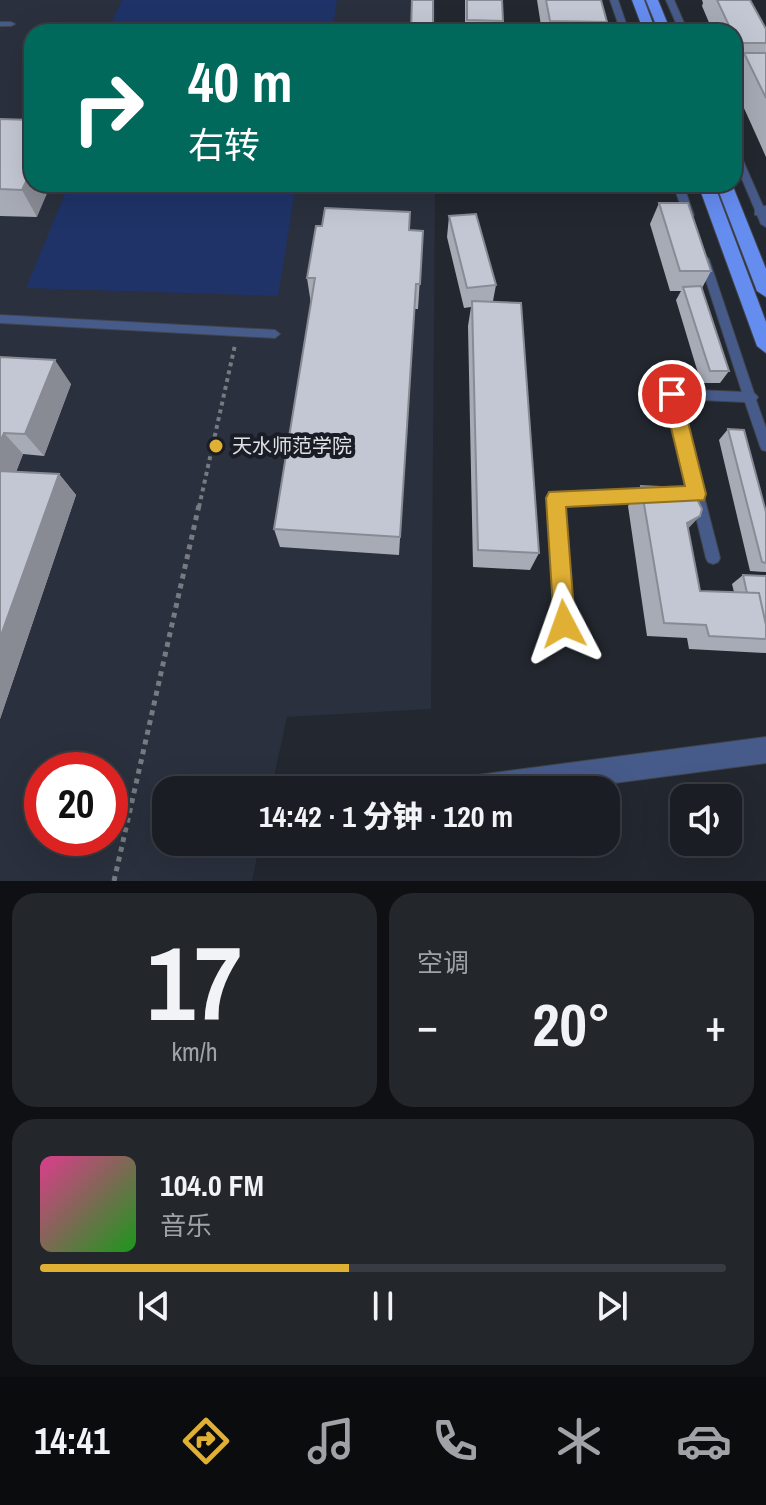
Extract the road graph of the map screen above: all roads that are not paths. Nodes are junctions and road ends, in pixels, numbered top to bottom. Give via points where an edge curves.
1 (614, 0) edge
2 (638, 0) edge
3 (652, 0) edge
4 (670, 0) edge
5 (0, 24) edge
6 (11, 24) dead end
7 (622, 24) edge
8 (647, 24) edge
9 (662, 24) edge
10 (680, 24) edge
11 (742, 167) edge
12 (681, 192) edge
13 (709, 192) edge
14 (727, 192) edge
15 (764, 215) edge
16 (692, 225) edge
17 (697, 240) edge
18 (766, 291) edge
19 (0, 319) edge
20 (275, 334) dead end
21 (766, 346) edge
22 (752, 397) junction
23 (766, 446) edge
24 (697, 494) junction
25 (665, 495) edge
26 (681, 495) edge
27 (713, 558) dead end
28 (564, 624) dead end
29 (766, 750) edge
30 (569, 776) edge

1 - 7 lane
2 - 8 main road
3 - 9 main road
4 - 10 lane
5 - 6 lane
11 - 15 lane
12 - 16 lane
13 - 21 main road
14 - 18 main road
17 - 22 lane
19 - 20 lane
22 - 23 lane
22 - 24 lane via 672,394
24 - 26 lane
24 - 27 lane
25 - 28 lane via 556,498
29 - 30 street

